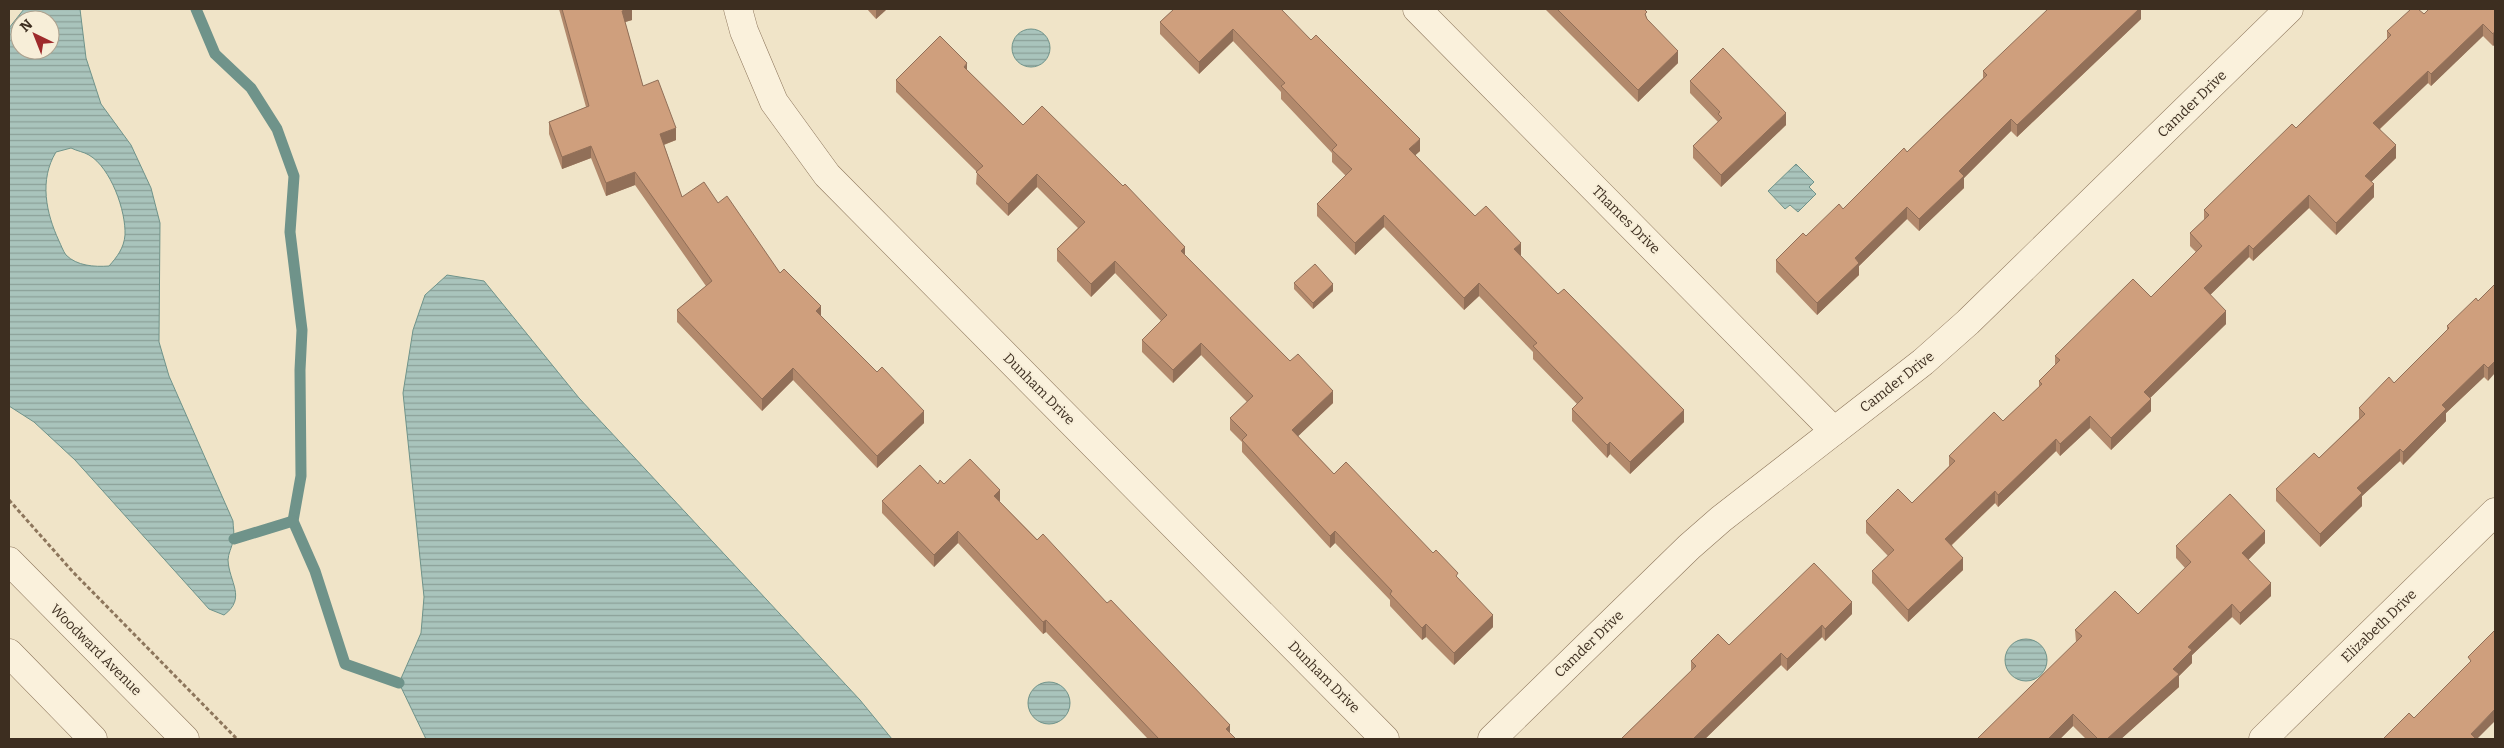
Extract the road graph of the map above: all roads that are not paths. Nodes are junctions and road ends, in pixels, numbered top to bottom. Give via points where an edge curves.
1 (738, 9) edge
2 (1417, 9) edge
3 (2289, 9) edge
4 (1834, 431) junction
5 (2495, 512) edge
6 (9, 561) edge
7 (9, 653) edge
8 (93, 739) edge
9 (185, 739) edge
10 (1385, 739) edge
11 (1492, 739) edge
12 (2263, 739) edge

1 - 10 street, Dunham Drive via 774,102 827,175
2 - 4 street, Thames Drive
3 - 4 street, Camder Drive via 1968,322 1923,362
4 - 11 street, Camder Drive via 1696,541
5 - 12 street, Elizabeth Drive
6 - 9 street, Woodward Avenue
7 - 8 street

